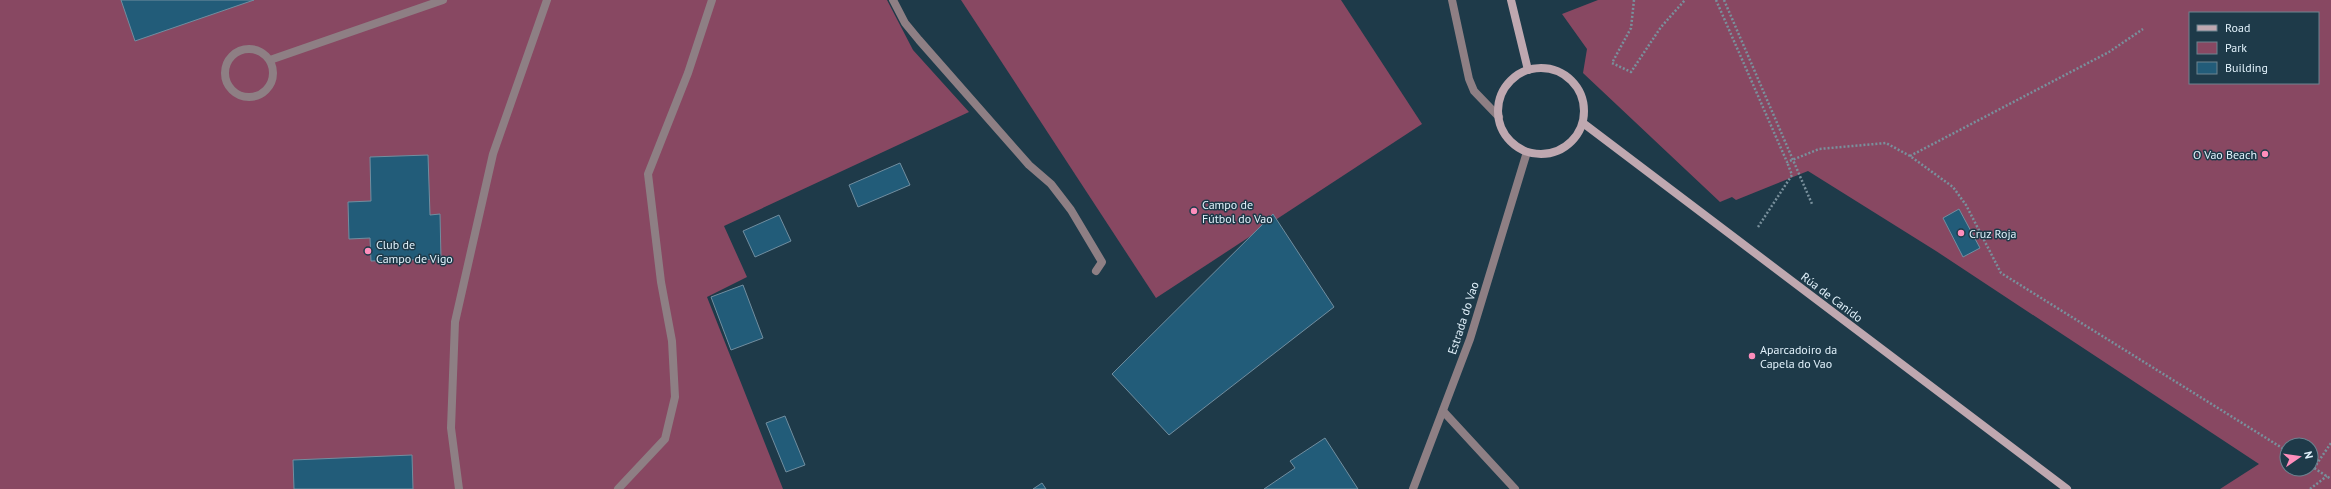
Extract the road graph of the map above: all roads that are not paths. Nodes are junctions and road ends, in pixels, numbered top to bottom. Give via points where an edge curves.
1 (443, 0) edge
2 (547, 0) edge
3 (712, 0) edge
4 (893, 0) edge
5 (1452, 0) edge
6 (1511, 0) edge
7 (270, 60) junction
8 (1528, 70) junction
9 (1499, 117) junction
10 (1583, 123) junction
11 (1527, 152) junction
12 (1096, 271) dead end
13 (1443, 411) junction
14 (459, 489) edge
15 (618, 489) edge
16 (1413, 489) edge
17 (1515, 489) edge
18 (2067, 489) edge

1 - 7 street
2 - 14 street via 493,154 455,322 451,428
3 - 15 street via 688,73 648,174 661,282 672,341 675,397 665,439
4 - 12 street via 905,23 919,40 1029,165 1059,194 1102,262
5 - 9 street via 1469,79 1474,90
6 - 8 main road
7 - 7 street via 263,53 253,49 236,52 226,65 228,86 240,96 256,97 268,88 274,74
8 - 9 main road via 1515,77 1505,88 1499,102
8 - 10 main road via 1556,70 1568,78 1577,87 1582,98 1585,110
9 - 11 main road via 1503,132 1513,144
10 - 11 main road via 1577,136 1567,146 1541,155
10 - 18 main road, Rúa de Canido
11 - 13 street, Estrada do Vao via 1470,339
13 - 16 street, Estrada do Vao
13 - 17 street

